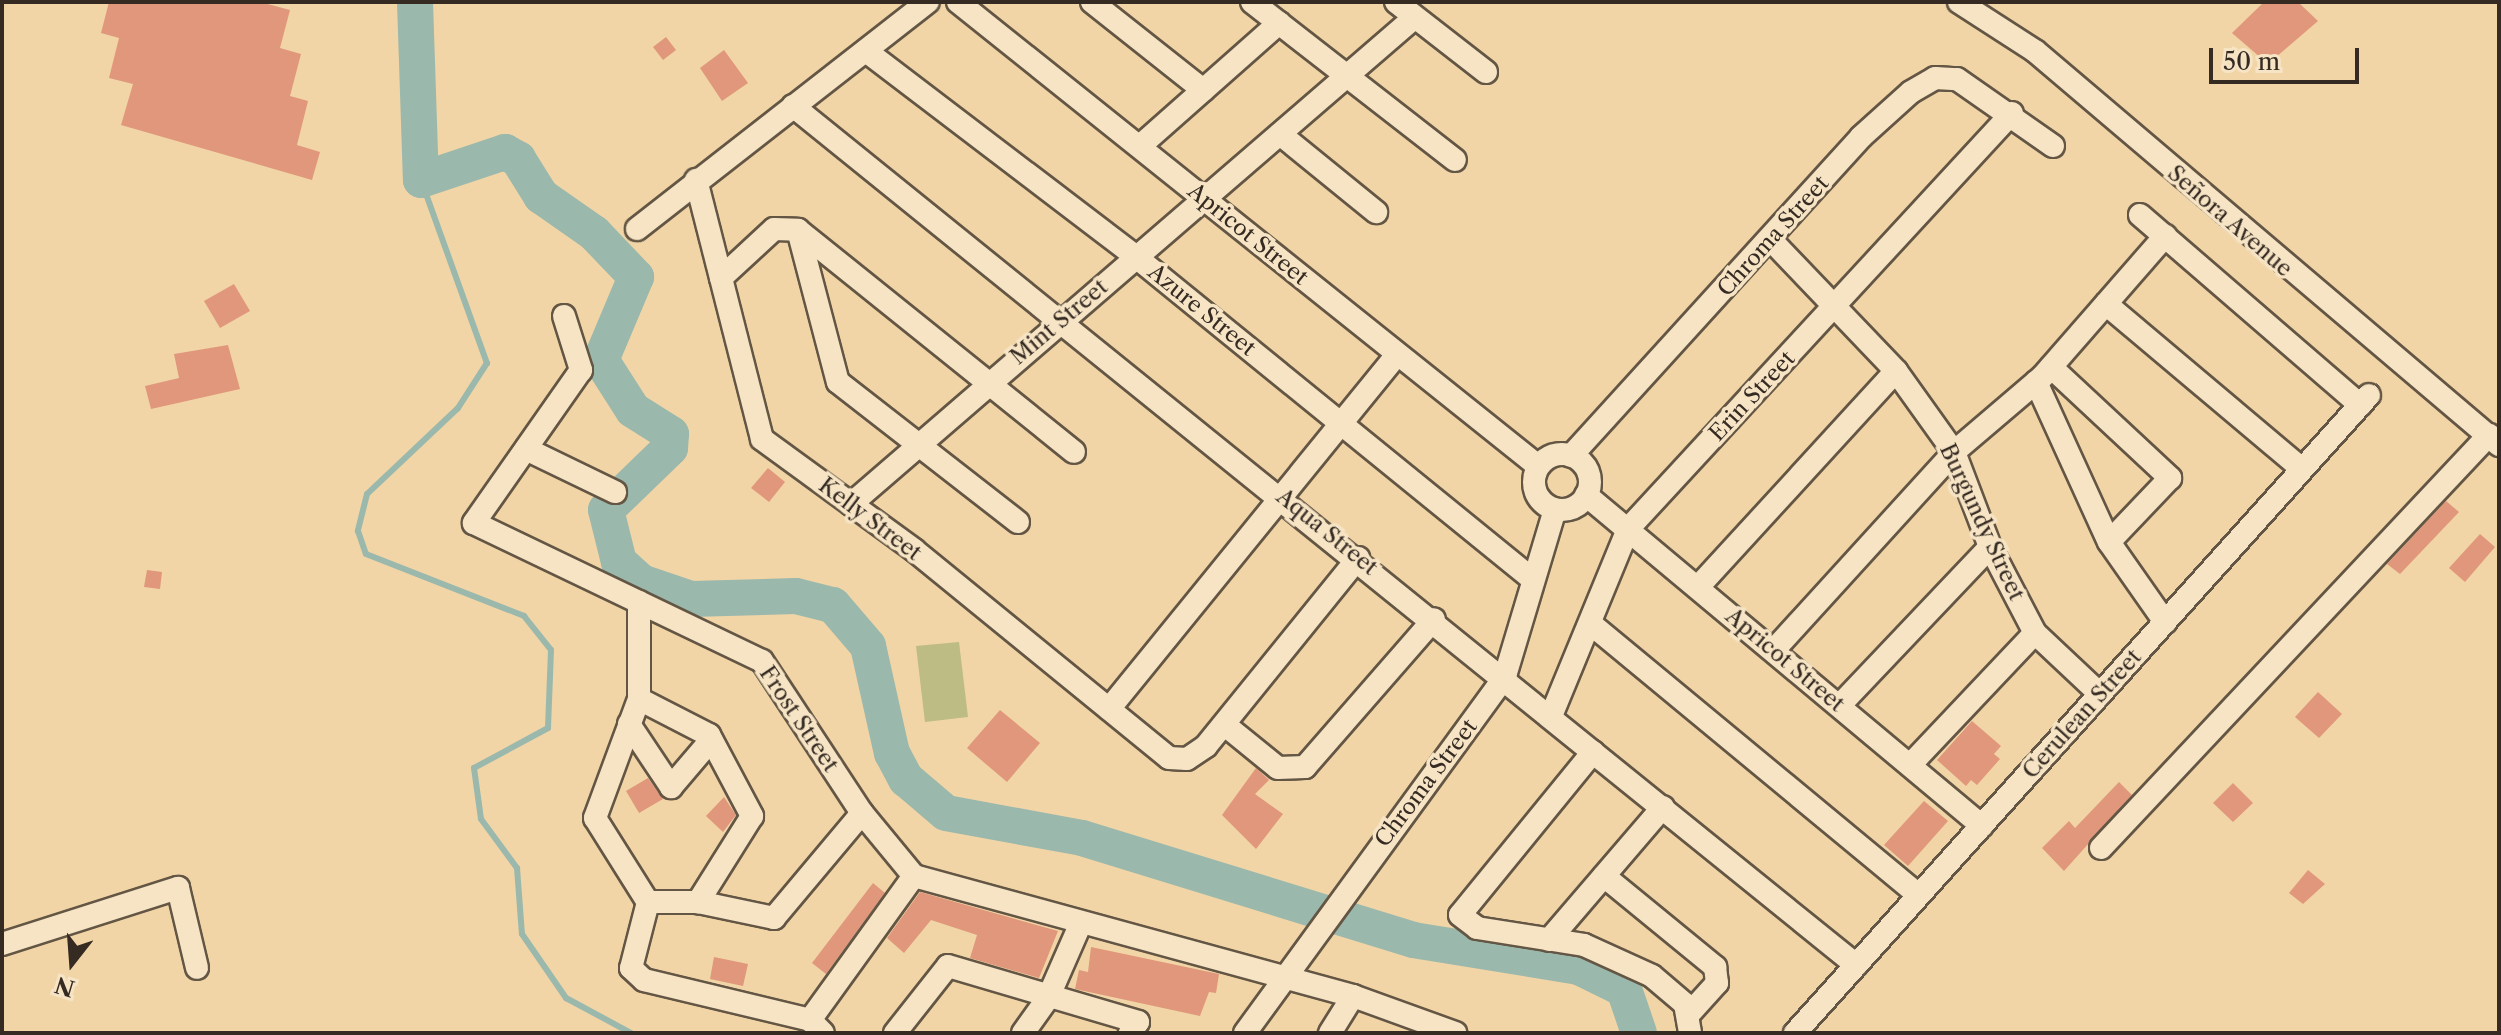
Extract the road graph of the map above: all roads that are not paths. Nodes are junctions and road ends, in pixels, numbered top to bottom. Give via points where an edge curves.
1 (928, 2) edge
2 (958, 2) edge
3 (1092, 2) edge
4 (1252, 2) edge
5 (1396, 2) edge
6 (1959, 2) edge
7 (1415, 17) junction
8 (1279, 23) junction
9 (866, 51) junction
10 (1486, 72) dead end
11 (1348, 76) junction
12 (1203, 90) junction
13 (793, 106) junction
14 (2012, 113) junction
15 (1280, 134) junction
16 (1140, 146) junction
17 (2053, 146) dead end
18 (1455, 160) dead end
19 (696, 180) junction
20 (1205, 200) junction
21 (1376, 212) dead end
22 (2140, 215) dead end
23 (637, 229) dead end
24 (798, 230) junction
25 (2165, 236) junction
26 (1771, 240) junction
27 (1136, 257) junction
28 (721, 278) junction
29 (1838, 304) junction
30 (2106, 304) junction
31 (564, 316) dead end
32 (1062, 320) junction
33 (1397, 354) junction
34 (1896, 371) junction
35 (2044, 375) junction
36 (988, 383) junction
37 (1344, 423) junction
38 (2494, 440) edge
39 (916, 441) junction
40 (526, 449) junction
41 (1074, 452) dead end
42 (1954, 452) junction
43 (1571, 456) junction
44 (1538, 466) junction
45 (2302, 469) junction
46 (615, 492) dead end
47 (1586, 495) junction
48 (1284, 497) junction
49 (851, 504) junction
50 (1555, 509) junction
51 (1018, 522) dead end
52 (1628, 529) junction
53 (2109, 542) junction
54 (1990, 547) junction
55 (1358, 558) junction
56 (1531, 578) junction
57 (1698, 587) junction
58 (639, 602) junction
59 (1434, 619) junction
60 (2165, 622) junction
61 (1591, 624) junction
62 (2035, 633) junction
63 (1774, 650) junction
64 (1505, 676) junction
65 (2100, 694) junction
66 (639, 699) junction
67 (1840, 705) junction
68 (1109, 709) junction
69 (1551, 716) junction
70 (629, 724) junction
71 (1225, 725) junction
72 (711, 740) junction
73 (1593, 752) junction
74 (1911, 764) junction
75 (1663, 807) junction
76 (862, 813) junction
77 (1982, 826) junction
78 (2101, 848) dead end
79 (914, 876) junction
80 (1604, 876) junction
81 (1919, 895) junction
82 (648, 902) junction
83 (698, 902) junction
84 (1081, 923) junction
85 (1549, 940) junction
86 (2, 944) edge
87 (1856, 965) junction
88 (197, 968) dead end
89 (1289, 973) junction
90 (1353, 996) junction
91 (1048, 998) junction
92 (1690, 1024) edge
93 (817, 1026) edge
94 (895, 1033) edge
95 (1023, 1033) edge
96 (1130, 1033) edge
97 (1245, 1033) edge
98 (1330, 1033) edge
99 (1455, 1033) edge
100 (1795, 1033) edge

1 - 9 street
2 - 16 street, Apricot Street
3 - 12 street
4 - 8 street
5 - 7 street
6 - 38 street, Señora Avenue via 2035,51
7 - 10 street
7 - 11 street, Mint Street
8 - 11 street
8 - 12 street
9 - 13 street
9 - 27 street, Azure Street
11 - 15 street, Mint Street
11 - 18 street
12 - 16 street
13 - 19 street
13 - 32 street, Aqua Street
14 - 17 street
14 - 26 street, Chroma Street via 1957,79 1935,78 1911,92
14 - 29 street, Erin Street
15 - 20 street, Mint Street
15 - 21 street
16 - 20 street, Apricot Street
19 - 23 street
19 - 28 street, Kelly Street
20 - 27 street, Mint Street
20 - 33 street, Apricot Street
22 - 25 street
24 - 28 street via 774,229
24 - 36 street
24 - 39 street via 838,382
25 - 30 street
25 - 45 street, Cerulean Street via 2365,400
26 - 29 street, Burgundy Street
26 - 43 street, Chroma Street
27 - 32 street, Mint Street
27 - 37 street, Azure Street
28 - 49 street, Kelly Street via 762,439
29 - 34 street, Burgundy Street
29 - 52 street, Erin Street
30 - 35 street
30 - 45 street
31 - 40 street, Frost Street via 581,370
32 - 36 street, Mint Street
32 - 48 street, Aqua Street
33 - 37 street
33 - 44 street, Apricot Street
34 - 42 street, Burgundy Street
34 - 57 street
35 - 42 street
35 - 53 street
35 - 53 street via 2170,478
36 - 39 street, Mint Street
36 - 41 street
37 - 48 street
37 - 56 street, Azure Street
38 - 78 street
39 - 49 street, Mint Street
39 - 51 street
40 - 46 street
40 - 58 street, Frost Street via 474,523
42 - 54 street, Burgundy Street
42 - 63 street
43 - 44 street via 1557,454
43 - 47 street via 1587,469
44 - 50 street via 1535,490
45 - 60 street, Cerulean Street
47 - 50 street via 1574,507
47 - 52 street, Apricot Street
48 - 55 street, Aqua Street
48 - 68 street
49 - 68 street, Kelly Street
50 - 56 street, Chroma Street
52 - 57 street, Apricot Street
52 - 61 street, Erin Street
53 - 60 street
54 - 62 street, Burgundy Street
54 - 67 street
55 - 59 street, Aqua Street
55 - 71 street
56 - 64 street, Chroma Street
57 - 63 street, Apricot Street
58 - 66 street
58 - 76 street, Frost Street via 762,661
59 - 64 street, Aqua Street
59 - 71 street via 1305,767 1278,768
60 - 65 street, Cerulean Street
61 - 69 street, Erin Street
61 - 81 street
62 - 65 street, Burgundy Street
62 - 74 street
63 - 67 street, Apricot Street
64 - 69 street, Aqua Street
64 - 89 street, Chroma Street
65 - 77 street, Cerulean Street
66 - 70 street
66 - 72 street
67 - 74 street, Apricot Street
68 - 71 street, Kelly Street via 1169,758 1187,759
69 - 73 street, Aqua Street
70 - 72 street via 671,787
70 - 82 street via 595,818
72 - 83 street via 752,816
73 - 75 street, Aqua Street
73 - 85 street via 1461,909 1470,926
74 - 77 street, Apricot Street
75 - 80 street
75 - 87 street, Aqua Street
76 - 79 street, Frost Street
76 - 83 street via 774,918
77 - 81 street, Cerulean Street
79 - 84 street
79 - 93 street
80 - 85 street
80 - 92 street via 1715,967 1717,983
81 - 87 street, Cerulean Street
82 - 83 street
82 - 93 street via 631,968 644,980
84 - 89 street
84 - 91 street
85 - 92 street via 1601,952 1665,982
86 - 88 street via 178,888
87 - 100 street, Cerulean Street
89 - 90 street
89 - 97 street, Chroma Street
90 - 98 street
90 - 99 street
91 - 94 street via 948,966
91 - 95 street
91 - 96 street via 1138,1022

